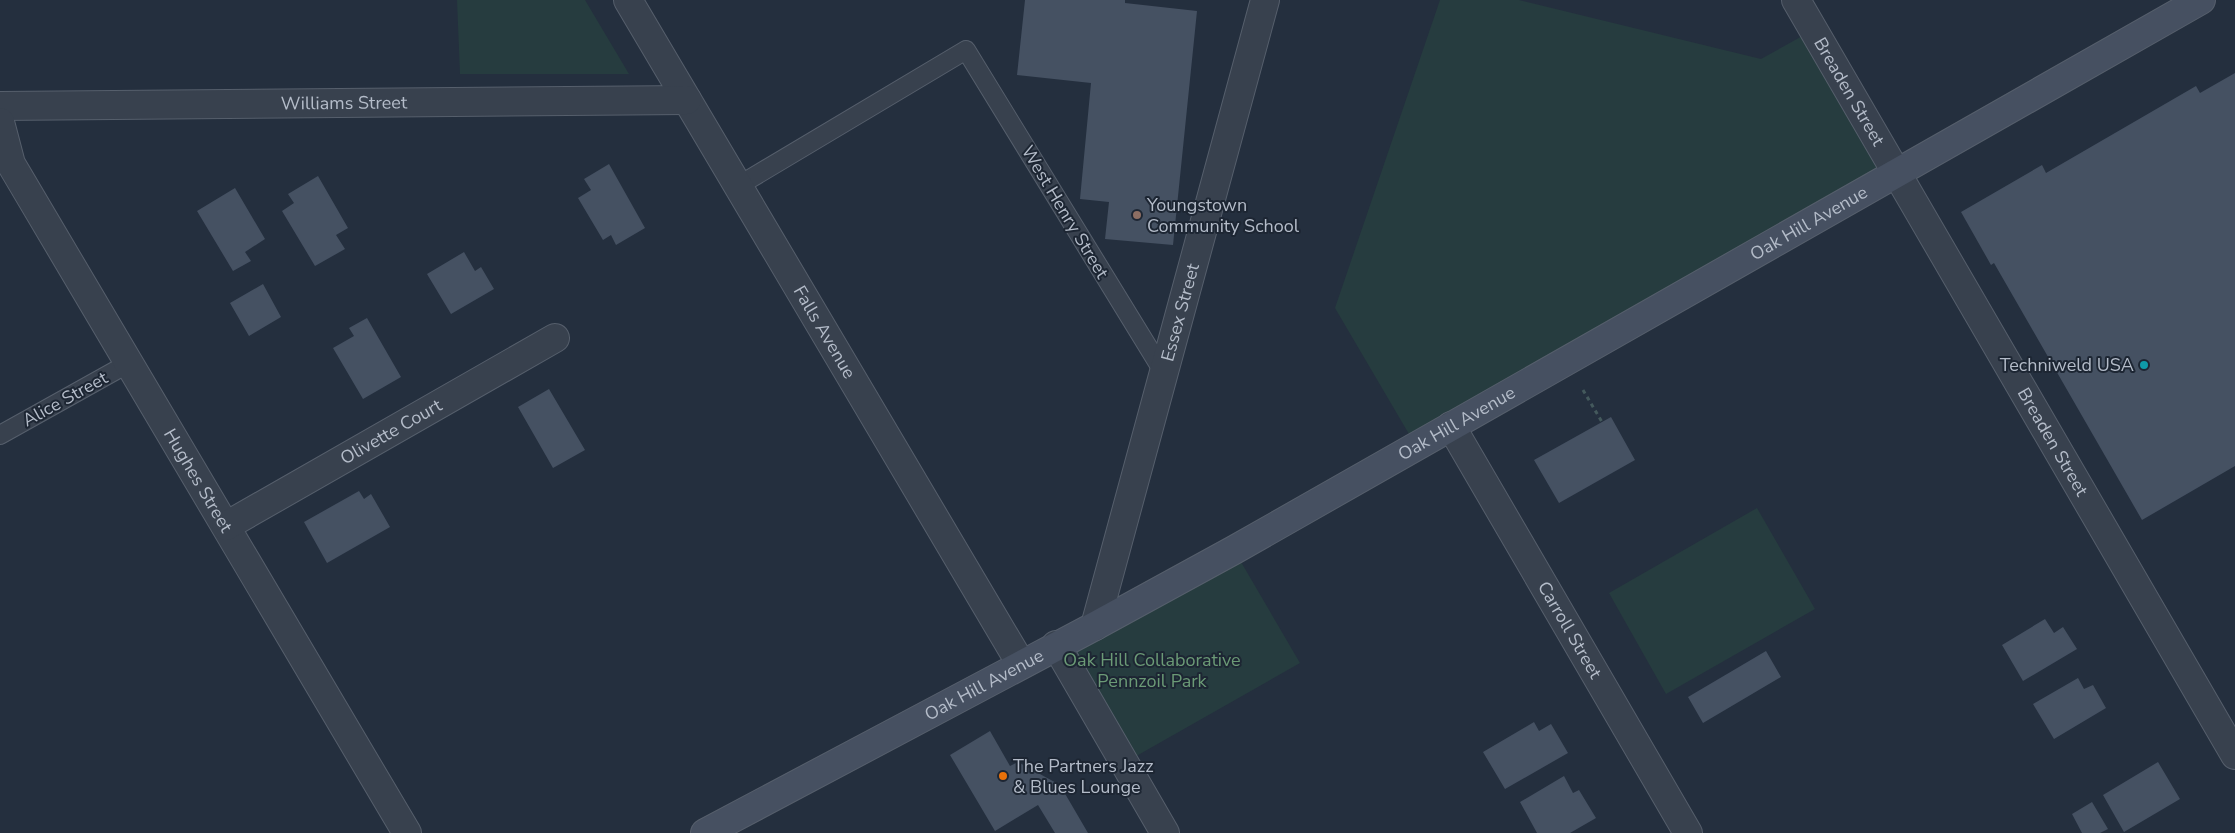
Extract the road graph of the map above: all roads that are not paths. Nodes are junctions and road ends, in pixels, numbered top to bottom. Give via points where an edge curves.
1 (628, 0) edge
2 (1265, 0) edge
3 (1796, 0) edge
4 (2201, 0) edge
5 (687, 100) junction
6 (0, 106) edge
7 (0, 122) edge
8 (1896, 173) junction
9 (738, 186) junction
10 (555, 338) dead end
11 (129, 363) junction
12 (1164, 373) junction
13 (1451, 426) junction
14 (0, 435) edge
15 (226, 526) junction
16 (1095, 626) junction
17 (1056, 646) junction
18 (1021, 664) junction
19 (2235, 755) edge
20 (408, 833) edge
21 (705, 833) edge
22 (1166, 833) edge
23 (1688, 833) edge

1 - 5 street, Falls Avenue
2 - 12 street, Essex Street
3 - 8 street, Breaden Street
4 - 8 street, Oak Hill Avenue
5 - 6 street, Williams Street
5 - 9 street, Falls Avenue
7 - 11 street, Hughes Street via 11,164
8 - 13 street, Oak Hill Avenue
8 - 19 street, Breaden Street
9 - 12 lane, West Henry Street via 966,50
9 - 18 street, Falls Avenue
10 - 15 street, Olivette Court
11 - 14 lane, Alice Street
11 - 15 street, Hughes Street
12 - 16 street, Essex Street
13 - 16 street, Oak Hill Avenue
13 - 23 street, Carroll Street
15 - 20 street, Hughes Street
16 - 17 street, Oak Hill Avenue
17 - 18 street, Oak Hill Avenue
17 - 22 street
18 - 21 street, Oak Hill Avenue

